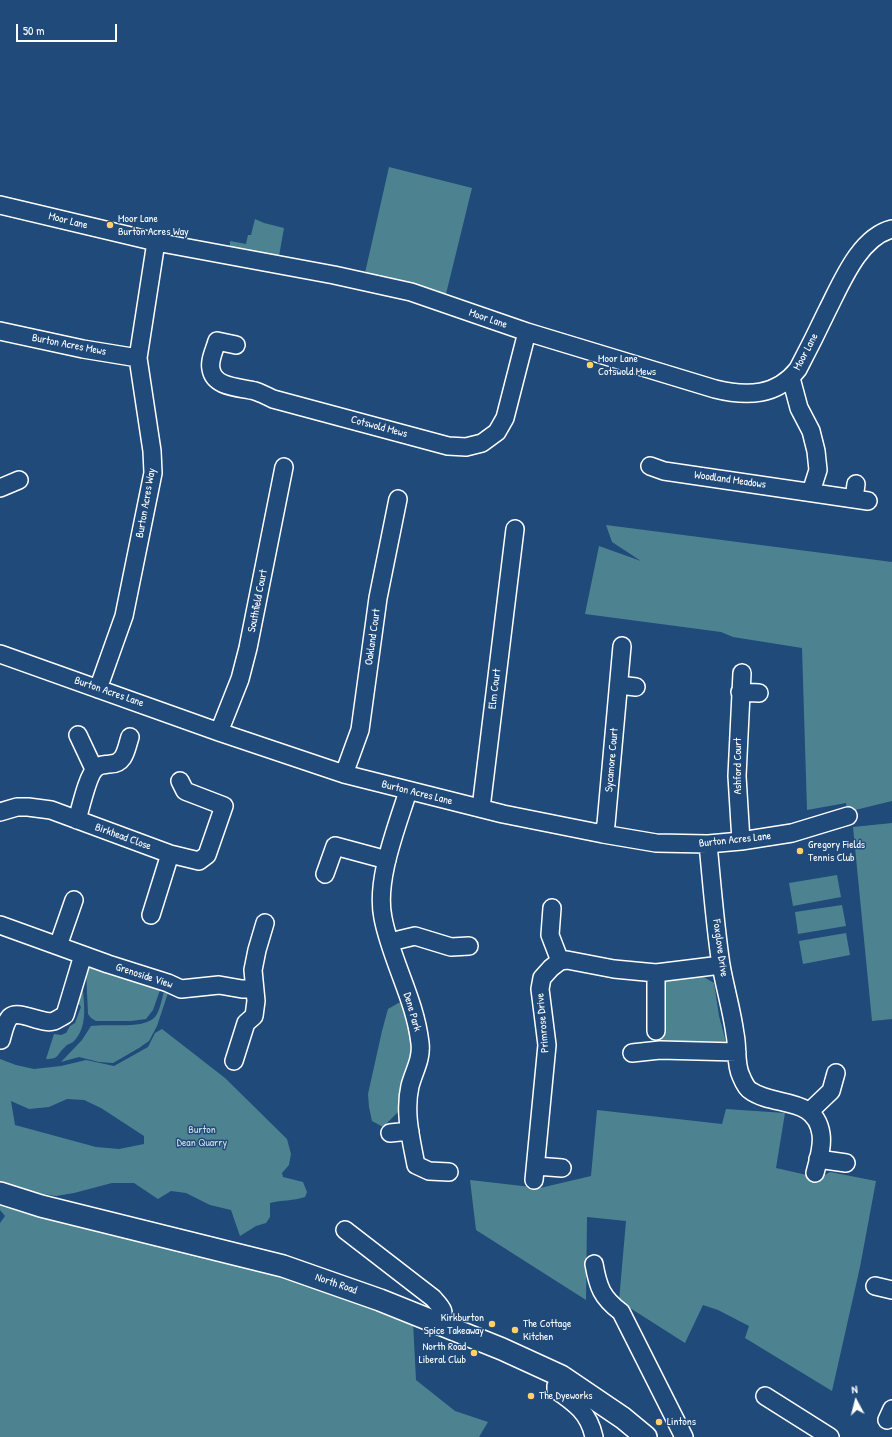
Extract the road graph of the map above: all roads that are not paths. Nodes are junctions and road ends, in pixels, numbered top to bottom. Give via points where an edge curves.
1 (0, 205) edge
2 (892, 229) edge
3 (156, 242) junction
4 (0, 331) edge
5 (527, 332) junction
6 (236, 345) dead end
7 (138, 358) junction
8 (791, 378) junction
9 (650, 466) dead end
10 (284, 467) dead end
11 (19, 480) dead end
12 (0, 488) edge
13 (811, 492) junction
14 (859, 495) dead end
15 (398, 499) dead end
16 (515, 529) dead end
17 (622, 646) dead end
18 (1, 656) edge
19 (742, 673) dead end
20 (619, 685) junction
21 (636, 687) dead end
22 (98, 689) junction
23 (740, 692) junction
24 (759, 693) dead end
25 (219, 732) junction
26 (78, 735) dead end
27 (130, 737) dead end
28 (94, 769) junction
29 (344, 774) junction
30 (180, 780) dead end
31 (408, 791) junction
32 (481, 808) junction
33 (0, 812) edge
34 (848, 816) dead end
35 (77, 820) junction
36 (603, 834) junction
37 (741, 841) junction
38 (708, 844) junction
39 (170, 854) junction
40 (387, 860) junction
41 (325, 874) dead end
42 (74, 900) dead end
43 (552, 908) dead end
44 (151, 915) dead end
45 (265, 923) dead end
46 (0, 925) edge
47 (390, 942) junction
48 (58, 946) junction
49 (469, 946) dead end
50 (82, 955) junction
51 (560, 961) junction
52 (721, 965) junction
53 (656, 973) junction
54 (254, 989) junction
55 (656, 1031) dead end
56 (1, 1040) edge
57 (737, 1052) junction
58 (632, 1053) dead end
59 (234, 1061) dead end
60 (836, 1073) dead end
61 (809, 1112) junction
62 (410, 1131) junction
63 (390, 1133) dead end
64 (846, 1163) dead end
65 (562, 1168) dead end
66 (449, 1172) dead end
67 (0, 1193) edge
68 (345, 1230) dead end
69 (594, 1264) dead end
70 (876, 1286) dead end
71 (892, 1290) edge
72 (442, 1325) junction
73 (561, 1376) junction
74 (765, 1396) dead end
75 (594, 1437) edge
76 (646, 1437) edge
77 (684, 1437) edge
78 (830, 1437) edge

1 - 3 street, Moor Lane
2 - 8 street, Moor Lane via 875,238 852,263
3 - 5 street, Moor Lane via 371,282 411,292
3 - 7 street, Burton Acres Way
4 - 7 street, Burton Acres Mews
5 - 6 street, Cotswold Mews via 505,418 500,428 482,443 466,447 448,446 223,384 214,378 210,363 217,341
5 - 8 street, Moor Lane via 726,392 756,393 776,388
7 - 22 street, Burton Acres Way via 153,473 124,616
8 - 13 street via 799,408 811,431 816,451 818,470
9 - 13 street, Woodland Meadows via 664,471
10 - 25 street, Southfield Court via 248,648 240,679
11 - 12 street
13 - 14 street, Woodland Meadows
15 - 29 street, Oakland Court via 378,598 360,730
16 - 32 street, Elm Court via 515,571
17 - 20 street, Sycamore Court
18 - 22 street, Burton Acres Lane
19 - 23 street, Ashford Court
20 - 21 street
20 - 36 street, Sycamore Court
22 - 25 street, Burton Acres Lane
23 - 24 street
23 - 37 street, Ashford Court via 737,776
25 - 29 street, Burton Acres Lane
26 - 28 street
27 - 28 street via 120,762 101,765
28 - 35 street
29 - 31 street, Burton Acres Lane
30 - 39 street, Birkhead Close via 185,791 224,806 207,856 199,861
31 - 32 street, Burton Acres Lane
31 - 40 street, Dene Park
32 - 36 street, Burton Acres Lane
33 - 35 street, Birkhead Close via 17,807 40,808
34 - 37 street, Burton Acres Lane via 827,825
35 - 39 street, Birkhead Close
36 - 38 street, Burton Acres Lane via 656,843
37 - 38 street, Burton Acres Lane
38 - 52 street, Foxglove Drive
39 - 44 street
40 - 41 street via 335,846
40 - 47 street, Dene Park via 380,894
42 - 48 street
43 - 51 street via 550,934
45 - 54 street via 257,950
46 - 48 street, Grenoside View
47 - 49 street via 415,936 451,947
47 - 62 street, Dene Park via 417,1025 420,1045 419,1061 410,1086 407,1107
48 - 50 street, Grenoside View
50 - 54 street, Grenoside View via 181,989 219,985
50 - 56 street via 65,1015 53,1022 12,1015
51 - 53 street
51 - 65 street, Primrose Drive via 542,978 540,988 547,1045 535,1173
52 - 53 street
52 - 57 street, Foxglove Drive
53 - 55 street
54 - 59 street via 254,1016 246,1023
57 - 58 street via 660,1050
57 - 61 street, Foxglove Drive via 740,1076 749,1090 764,1098 800,1105
60 - 61 street via 831,1091
61 - 64 street via 817,1122 821,1134 817,1166
62 - 63 street
62 - 66 street, Dene Park via 416,1164 429,1171
67 - 72 main road, North Road via 41,1206 283,1266
68 - 72 street via 433,1298 441,1306 444,1315
69 - 77 street via 601,1293 621,1312
70 - 71 street
72 - 73 main road, North Road
73 - 75 street via 556,1390 584,1412
73 - 76 main road, North Road via 623,1418
74 - 78 street

